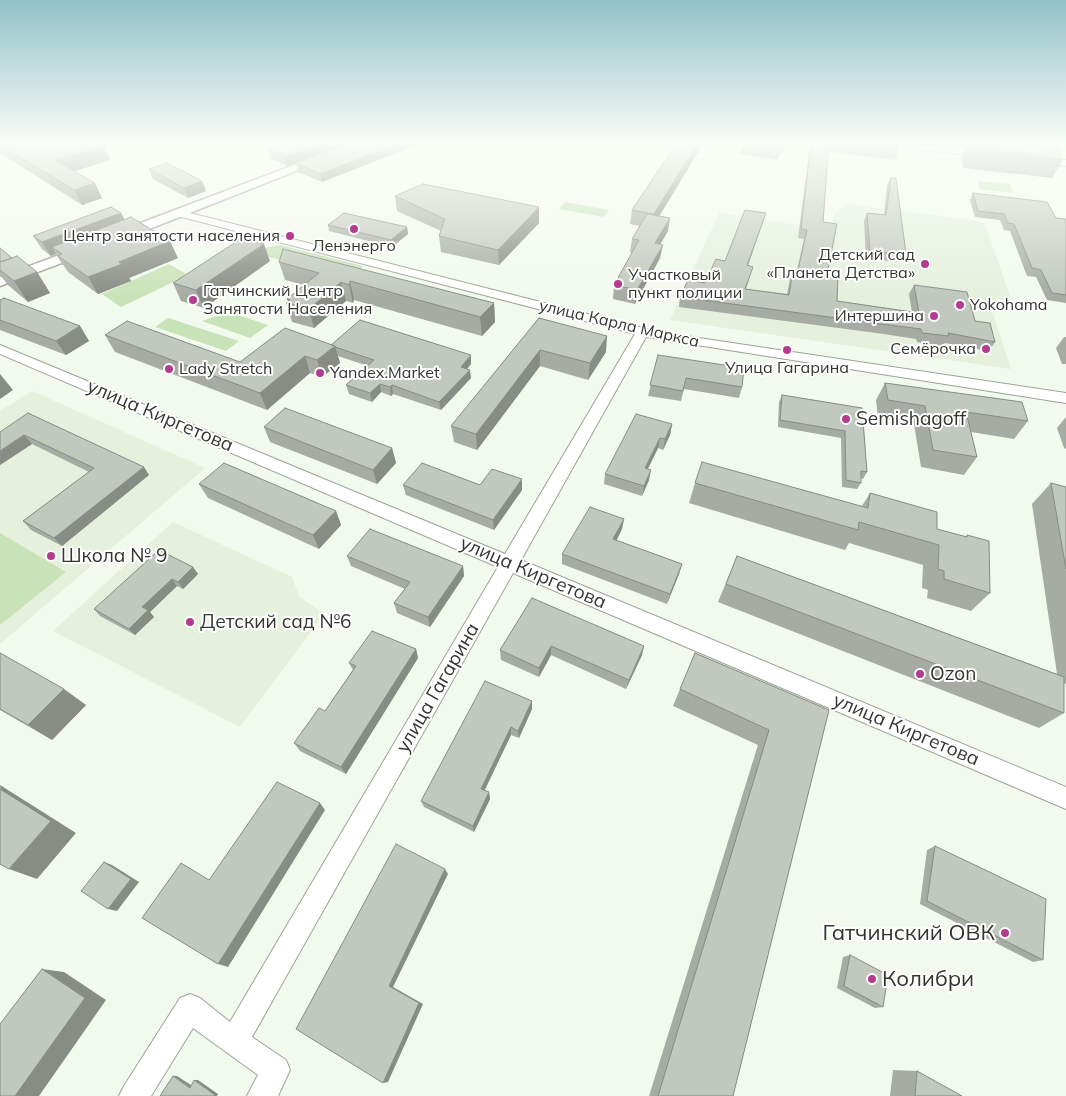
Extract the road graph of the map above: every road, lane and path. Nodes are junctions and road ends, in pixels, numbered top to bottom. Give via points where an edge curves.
1 (225, 195) edge
2 (178, 213) junction
3 (0, 282) edge
4 (642, 333) junction
5 (0, 349) edge
6 (1066, 398) edge
7 (510, 563) junction
8 (1066, 798) edge
9 (234, 1042) junction
10 (134, 1096) edge
11 (262, 1096) edge

1 - 2 street
2 - 3 street
2 - 4 street, улица Карла Маркса
4 - 6 street, улица Карла Маркса
4 - 7 street, улица Гагарина
5 - 7 street, улица Киргетова
7 - 8 street, улица Киргетова
7 - 9 street, улица Гагарина
9 - 10 street via 190,1008
9 - 11 street via 276,1070

